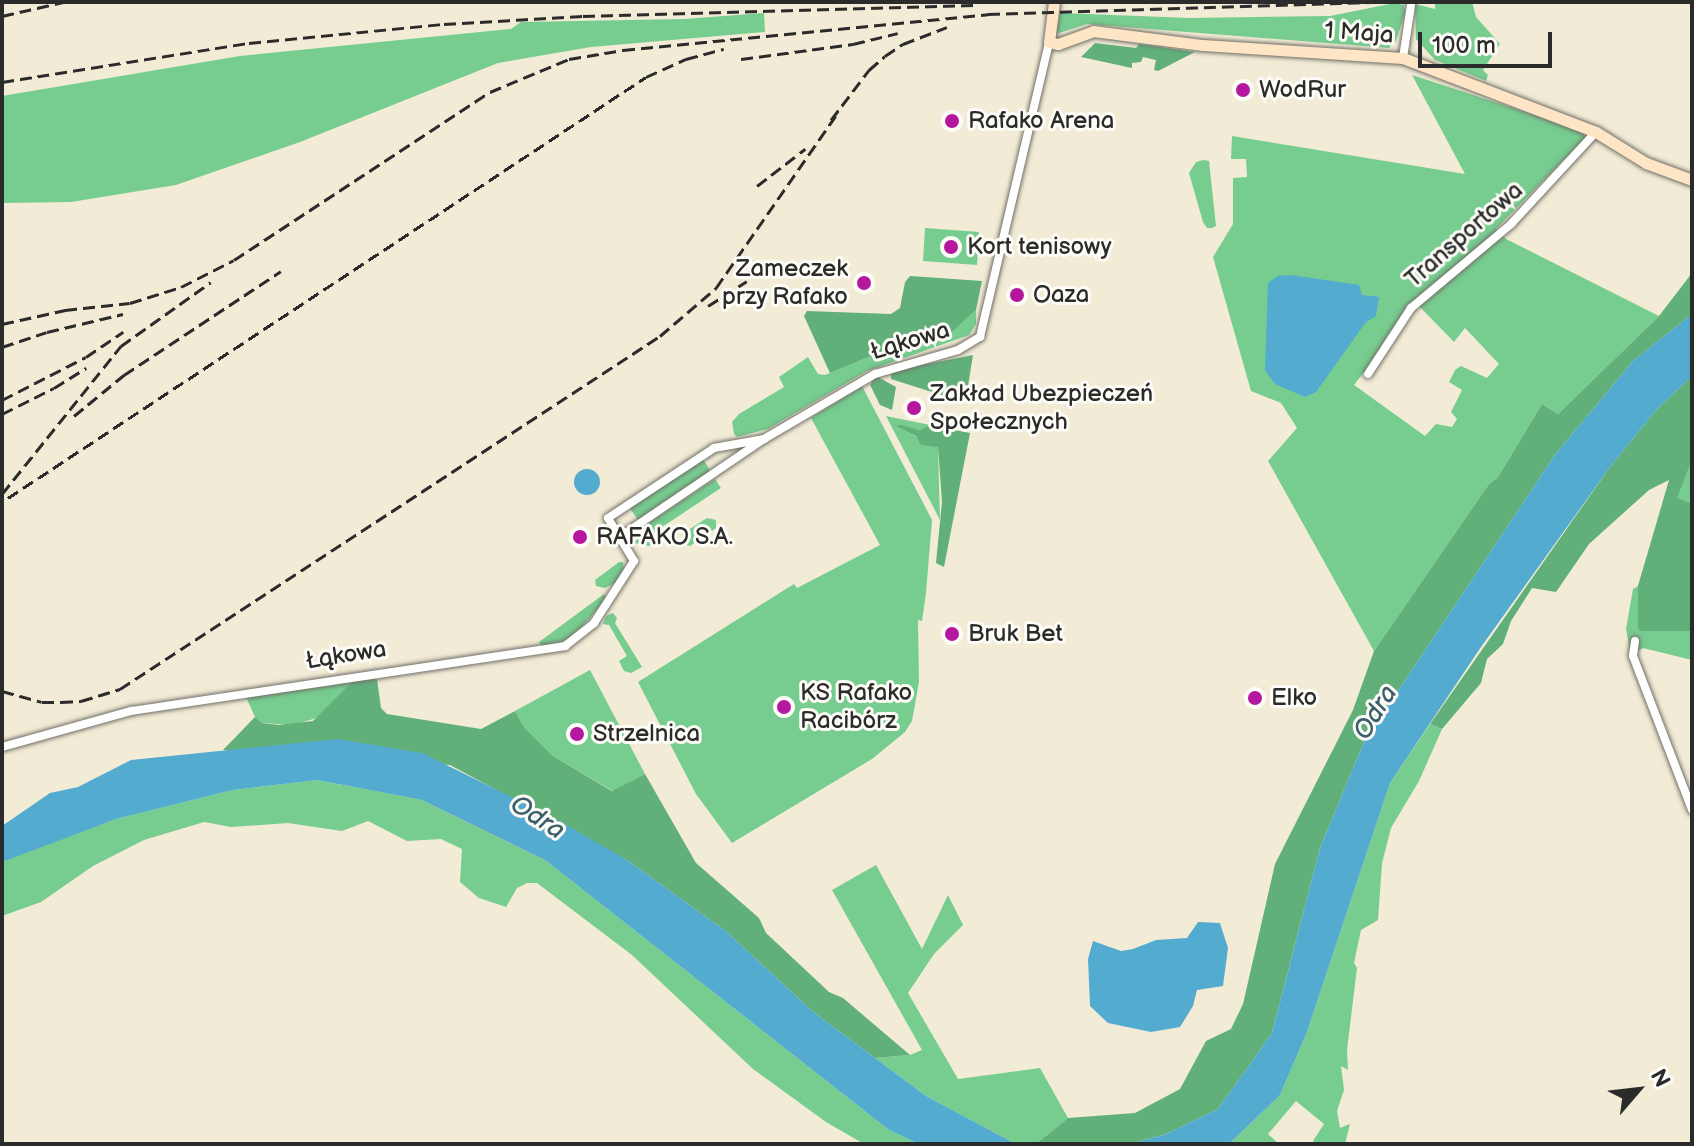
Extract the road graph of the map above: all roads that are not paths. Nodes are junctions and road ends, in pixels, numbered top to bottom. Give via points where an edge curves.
1 (1054, 2) edge
2 (1411, 5) dead end
3 (1049, 42) junction
4 (1403, 58) junction
5 (1596, 132) junction
6 (1692, 180) edge
7 (1368, 374) dead end
8 (764, 439) junction
9 (731, 445) junction
10 (714, 448) junction
11 (733, 462) junction
12 (620, 537) junction
13 (1635, 641) dead end
14 (2, 747) edge
15 (1692, 810) edge

1 - 3 street, Łąkowa
2 - 4 street
3 - 4 street, 1 Maja via 1063,44 1093,31 1203,45
3 - 8 street, Łąkowa via 980,337 958,350 875,374
4 - 5 street, 1 Maja
5 - 6 street, 1 Maja via 1646,163
5 - 7 street, Transportowa via 1511,224 1411,308
8 - 9 street, Łąkowa
8 - 11 street, Łąkowa
9 - 10 street, Łąkowa
9 - 11 street
10 - 11 street
10 - 12 street, Łąkowa via 608,518
11 - 12 street, Łąkowa
12 - 14 street, Łąkowa via 634,561 594,623 565,646 131,711
13 - 15 street via 1633,656

